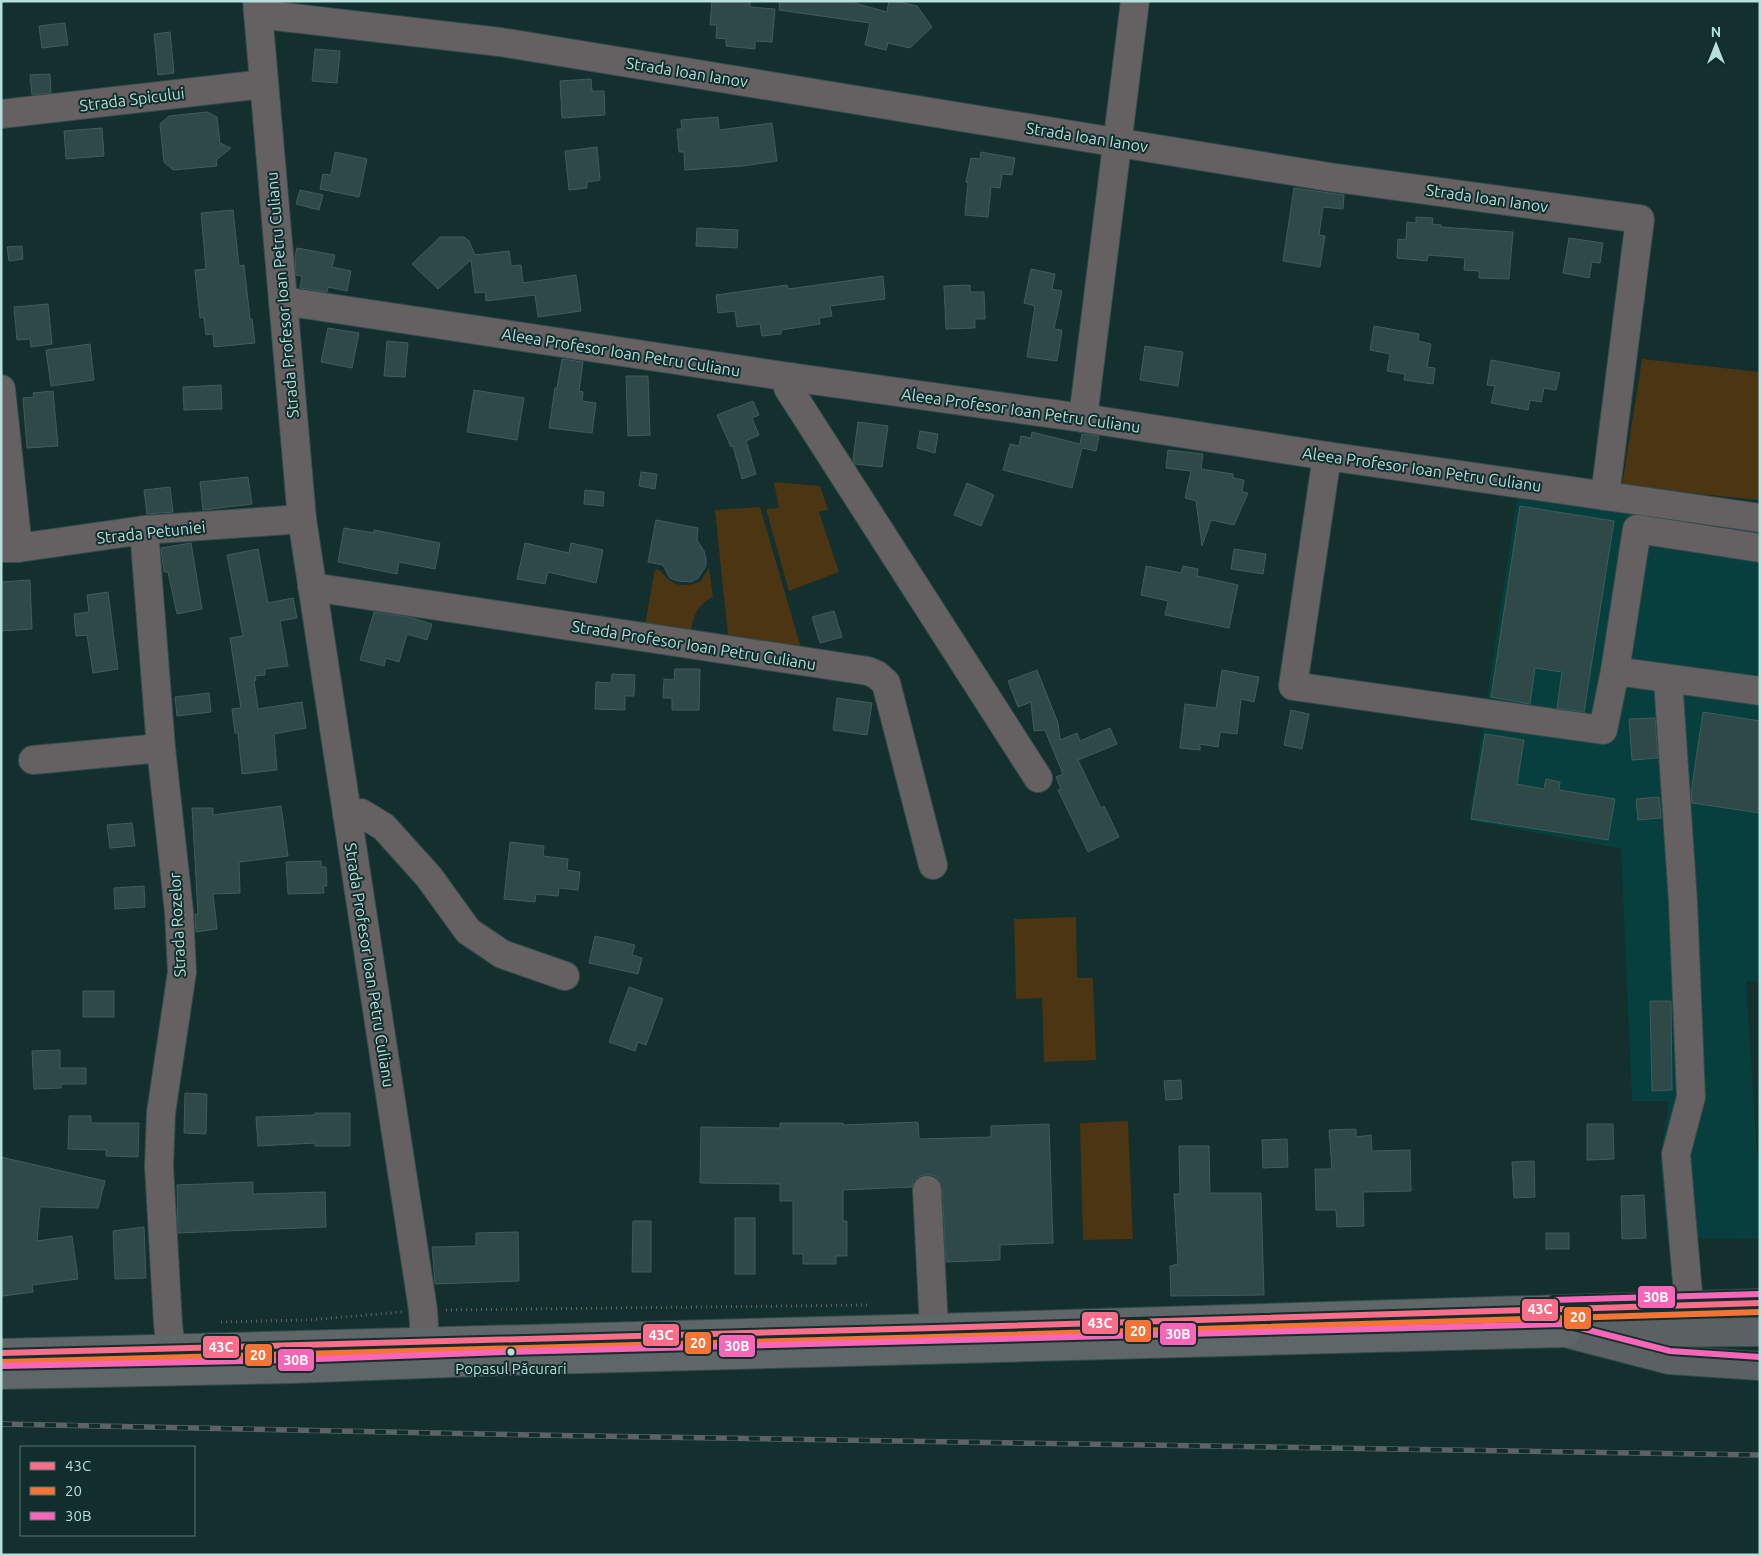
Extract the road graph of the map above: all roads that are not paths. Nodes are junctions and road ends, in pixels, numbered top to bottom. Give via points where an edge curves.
1 (1135, 1) edge
2 (258, 8) edge
3 (263, 84) junction
4 (1, 114) edge
5 (1117, 142) junction
6 (283, 301) junction
7 (790, 377) junction
8 (1, 389) edge
9 (1083, 418) junction
10 (1327, 456) junction
11 (1606, 496) junction
12 (1760, 518) edge
13 (302, 519) junction
14 (144, 530) junction
15 (9, 548) edge
16 (1760, 548) edge
17 (312, 587) junction
18 (1615, 671) junction
19 (1668, 679) junction
20 (1760, 691) edge
21 (161, 748) junction
22 (33, 760) dead end
23 (1038, 778) dead end
24 (347, 815) junction
25 (932, 865) dead end
26 (565, 976) dead end
27 (927, 1190) dead end
28 (1760, 1303) edge
29 (1690, 1305) junction
30 (934, 1328) junction
31 (1760, 1332) edge
32 (1565, 1333) junction
33 (425, 1342) junction
34 (171, 1348) junction
35 (1, 1353) edge
36 (1760, 1366) edge
37 (1, 1375) edge

1 - 5 street
2 - 3 street, Strada Profesor Ioan Petru Culianu
2 - 5 street, Strada Ioan Ianov via 500,42
3 - 4 street, Strada Spicului
3 - 6 street, Strada Profesor Ioan Petru Culianu
5 - 9 street
5 - 11 street, Strada Ioan Ianov via 1329,177 1640,219
6 - 7 street, Aleea Profesor Ioan Petru Culianu
6 - 13 street, Strada Profesor Ioan Petru Culianu
7 - 9 street, Aleea Profesor Ioan Petru Culianu
7 - 23 street via 788,388
8 - 15 street
9 - 10 street, Aleea Profesor Ioan Petru Culianu
10 - 11 street, Aleea Profesor Ioan Petru Culianu
10 - 18 street via 1293,686 1603,730
11 - 12 street, Aleea Profesor Ioan Petru Culianu
13 - 14 street, Strada Petuniei
13 - 17 street, Strada Profesor Ioan Petru Culianu
14 - 15 street, Strada Petuniei
14 - 21 street, Strada Rozelor
16 - 18 street via 1637,529
17 - 24 street, Strada Profesor Ioan Petru Culianu
17 - 25 street, Strada Profesor Ioan Petru Culianu via 878,675 886,683
18 - 19 street
19 - 20 street
19 - 29 street via 1683,902 1691,1097 1676,1154
21 - 22 street
21 - 34 street, Strada Rozelor via 179,912 182,972 161,1113 159,1166
24 - 26 street via 361,813 384,827 429,877 468,931 502,954
24 - 33 street, Strada Profesor Ioan Petru Culianu via 423,1310
27 - 30 street
28 - 29 highway
29 - 30 highway
30 - 33 highway
31 - 32 main road
32 - 36 main road via 1669,1360
32 - 37 highway
33 - 34 highway
34 - 35 highway

